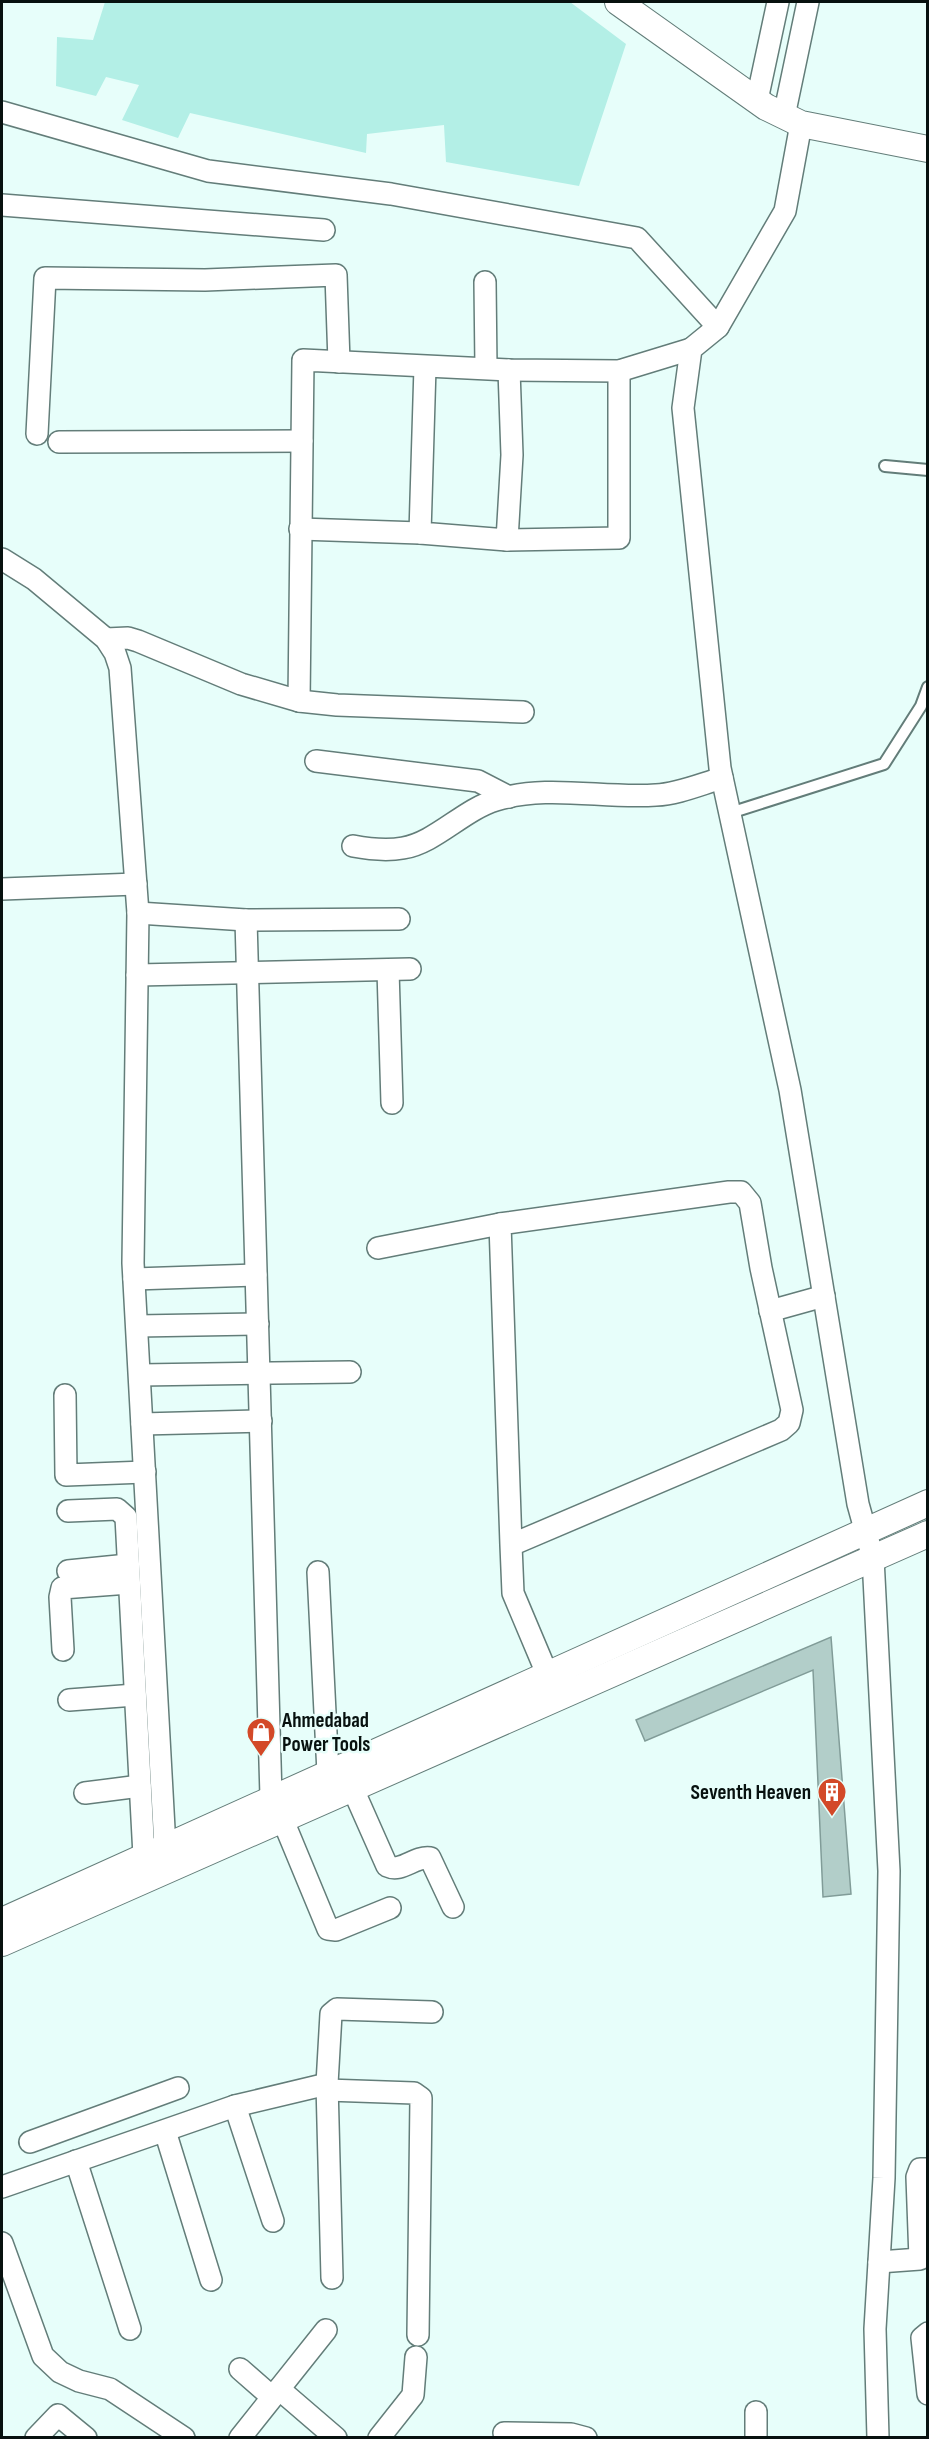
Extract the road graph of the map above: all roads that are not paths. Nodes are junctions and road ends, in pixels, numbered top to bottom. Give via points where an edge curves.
1 (618, 2) edge
2 (778, 2) edge
3 (808, 2) edge
4 (757, 100) junction
5 (2, 112) edge
6 (793, 120) junction
7 (927, 149) edge
8 (2, 205) edge
9 (324, 230) dead end
10 (485, 282) dead end
11 (718, 327) junction
12 (691, 349) junction
13 (339, 362) junction
14 (425, 367) junction
15 (486, 368) junction
16 (509, 370) junction
17 (619, 371) junction
18 (37, 434) dead end
19 (302, 441) junction
20 (59, 442) dead end
21 (885, 466) dead end
22 (927, 470) edge
23 (300, 529) junction
24 (420, 532) junction
25 (507, 540) junction
26 (2, 558) edge
27 (106, 639) junction
28 (927, 687) edge
29 (299, 701) junction
30 (523, 712) dead end
31 (316, 761) dead end
32 (722, 778) junction
33 (509, 797) junction
34 (730, 813) junction
35 (353, 846) dead end
36 (136, 884) junction
37 (2, 889) edge
38 (138, 912) junction
39 (399, 919) dead end
40 (246, 920) junction
41 (410, 969) dead end
42 (388, 970) junction
43 (247, 974) junction
44 (137, 975) junction
45 (392, 1103) dead end
46 (500, 1224) junction
47 (378, 1248) dead end
48 (256, 1275) junction
49 (134, 1279) junction
50 (824, 1296) junction
51 (770, 1311) junction
52 (258, 1324) junction
53 (137, 1326) junction
54 (260, 1372) junction
55 (350, 1372) dead end
56 (140, 1375) junction
57 (65, 1395) dead end
58 (261, 1421) junction
59 (142, 1424) junction
60 (145, 1472) junction
61 (927, 1503) edge
62 (68, 1511) dead end
63 (863, 1531) junction
64 (927, 1534) edge
65 (511, 1545) junction
66 (873, 1558) junction
67 (68, 1571) dead end
68 (318, 1572) dead end
69 (129, 1581) junction
70 (74, 1600) dead end
71 (63, 1650) dead end
72 (548, 1676) junction
73 (135, 1695) junction
74 (69, 1700) dead end
75 (328, 1773) junction
76 (140, 1786) junction
77 (352, 1787) junction
78 (85, 1793) dead end
79 (276, 1808) junction
80 (154, 1851) junction
81 (453, 1907) dead end
82 (390, 1908) dead end
83 (2, 1921) edge
84 (2, 1943) edge
85 (432, 2012) dead end
86 (327, 2087) junction
87 (178, 2088) dead end
88 (235, 2106) junction
89 (94, 2118) junction
90 (165, 2131) junction
91 (30, 2142) dead end
92 (105, 2152) junction
93 (76, 2161) junction
94 (927, 2169) edge
95 (2, 2187) edge
96 (273, 2222) dead end
97 (2, 2243) edge
98 (924, 2259) edge
99 (879, 2262) junction
100 (332, 2278) dead end
101 (211, 2280) dead end
102 (130, 2329) dead end
103 (326, 2330) dead end
104 (927, 2333) edge
105 (418, 2335) dead end
106 (416, 2357) dead end
107 (240, 2368) dead end
108 (275, 2393) junction
109 (927, 2394) edge
110 (756, 2412) dead end
111 (504, 2433) dead end
112 (389, 2434) edge
113 (36, 2438) edge
114 (86, 2438) edge
115 (184, 2438) edge
116 (240, 2438) edge
117 (336, 2438) edge
118 (585, 2438) edge
119 (756, 2438) edge
120 (878, 2438) edge

1 - 4 street
2 - 4 street
3 - 6 street
4 - 6 street
5 - 11 street via 208,171 390,194 637,238
6 - 7 street
6 - 11 street via 784,211
8 - 9 street
10 - 15 street
11 - 12 street
12 - 17 street
12 - 32 street via 684,408
13 - 14 street
13 - 18 street via 336,275 205,280 45,278
13 - 19 street via 303,360
14 - 15 street
14 - 24 street
15 - 16 street
16 - 17 street
16 - 25 street via 512,455
17 - 25 street via 619,538
19 - 20 street
19 - 23 street
21 - 22 lane
23 - 24 street
23 - 29 street
24 - 25 street
26 - 27 street via 34,579
27 - 29 street via 138,641 241,684
27 - 36 street via 120,668
28 - 34 lane via 921,706 884,764
29 - 30 street
31 - 33 street via 478,781
32 - 33 street via 657,795 568,793
32 - 34 street
33 - 35 street via 476,808 405,848
34 - 50 street via 790,1090
36 - 37 street
36 - 38 street
38 - 40 street
38 - 44 street
39 - 40 street
40 - 43 street
41 - 42 street
42 - 43 street
42 - 45 street
43 - 44 street
43 - 48 street
44 - 49 street
46 - 47 street
46 - 51 street via 741,1192 750,1203
46 - 65 street
48 - 49 street
48 - 52 street
49 - 53 street
50 - 51 street
50 - 63 street
51 - 65 street via 792,1410 789,1423 781,1430
52 - 53 street
52 - 54 street
53 - 56 street
54 - 55 street
54 - 56 street
54 - 58 street
56 - 59 street
57 - 60 street via 66,1475
58 - 59 street
58 - 79 street
59 - 60 street
60 - 80 street
61 - 63 street
62 - 69 street via 123,1511
63 - 66 street
63 - 72 street
64 - 66 street
65 - 72 street via 513,1593
66 - 77 street
66 - 99 street via 888,1871 884,2178
67 - 69 street
68 - 75 street
69 - 70 street
69 - 71 street via 62,1588
69 - 73 street
72 - 75 street
73 - 74 street
73 - 76 street
75 - 79 street
76 - 78 street
76 - 80 street
77 - 79 street
77 - 81 street via 387,1866 396,1869 422,1857 430,1858
79 - 80 street
79 - 82 street via 328,1929 336,1930
79 - 84 street
80 - 83 street
85 - 86 street via 333,2011
86 - 88 street via 306,2087
86 - 100 street
86 - 105 street via 414,2093 421,2098
87 - 89 street
88 - 90 street
88 - 96 street
89 - 91 street
89 - 92 street
90 - 92 street
90 - 101 street
92 - 93 street
93 - 95 street
93 - 102 street
94 - 98 street via 920,2169 917,2177
97 - 115 street via 43,2356 60,2372 110,2390
98 - 99 street
99 - 120 street
103 - 108 street
104 - 109 street via 922,2338
106 - 112 street via 416,2388
107 - 108 street
108 - 116 street
108 - 117 street
110 - 119 street
111 - 118 street via 571,2434
113 - 114 street via 58,2415

